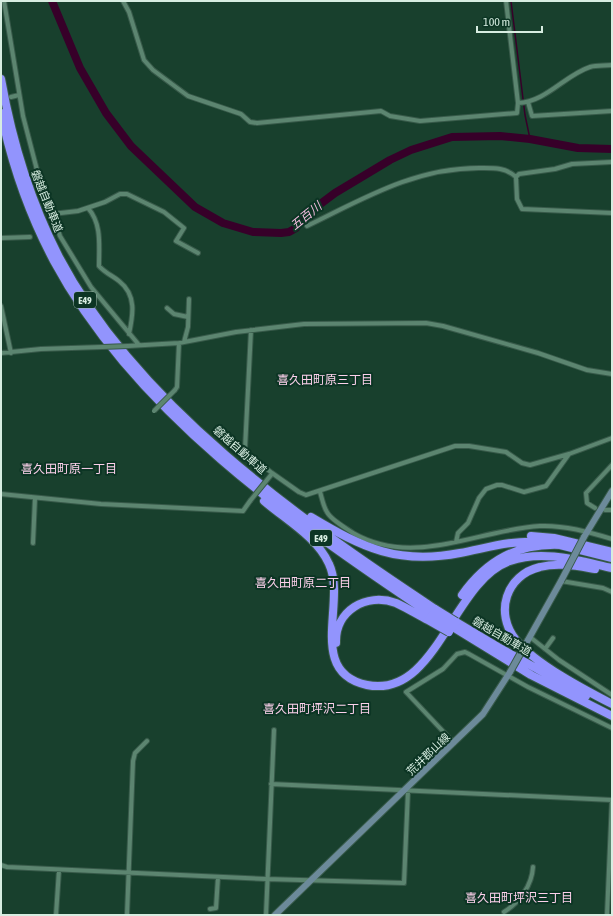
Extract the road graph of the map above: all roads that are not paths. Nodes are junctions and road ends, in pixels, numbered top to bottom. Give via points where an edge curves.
1 (4, 1) edge
2 (123, 1) edge
3 (506, 1) edge
4 (612, 65) edge
5 (1, 79) edge
6 (18, 95) junction
7 (11, 97) dead end
8 (523, 103) junction
9 (612, 111) edge
10 (1, 113) edge
11 (612, 162) edge
12 (516, 177) junction
13 (88, 208) junction
14 (612, 213) edge
15 (52, 214) junction
16 (307, 226) dead end
17 (30, 237) dead end
18 (1, 238) edge
19 (198, 253) dead end
20 (189, 299) dead end
21 (1, 306) edge
22 (167, 308) dead end
23 (188, 318) junction
24 (251, 330) junction
25 (129, 334) junction
26 (184, 342) junction
27 (179, 344) junction
28 (139, 345) junction
29 (1, 353) edge
30 (11, 353) junction
31 (612, 374) edge
32 (153, 412) dead end
33 (612, 438) edge
34 (215, 453) junction
35 (569, 454) junction
36 (612, 465) edge
37 (248, 472) junction
38 (271, 474) junction
39 (612, 491) edge
40 (320, 492) junction
41 (1, 494) edge
42 (35, 498) junction
43 (595, 508) dead end
44 (605, 510) dead end
45 (612, 510) edge
46 (586, 535) junction
47 (612, 539) edge
48 (456, 542) junction
49 (33, 543) dead end
50 (561, 545) junction
51 (612, 552) edge
52 (441, 556) junction
53 (612, 558) edge
54 (612, 568) edge
55 (596, 569) junction
56 (612, 573) edge
57 (561, 580) junction
58 (612, 592) edge
59 (465, 600) junction
60 (432, 615) junction
61 (453, 627) junction
62 (529, 638) junction
63 (553, 638) dead end
64 (545, 649) junction
65 (509, 674) junction
66 (612, 695) edge
67 (612, 704) edge
68 (612, 709) edge
69 (612, 716) edge
70 (612, 728) edge
71 (274, 730) dead end
72 (147, 741) dead end
73 (454, 743) junction
74 (271, 784) junction
75 (406, 791) junction
76 (612, 800) edge
77 (1, 865) edge
78 (533, 867) dead end
79 (59, 870) junction
80 (129, 873) junction
81 (218, 877) junction
82 (266, 879) junction
83 (310, 881) junction
84 (210, 909) dead end
85 (504, 912) dead end
86 (56, 915) edge
87 (126, 915) edge
88 (266, 915) edge
89 (275, 915) edge
90 (607, 915) edge

1 - 6 street
2 - 8 street via 144,60 153,70 188,96 241,114 245,120 252,123 381,111 390,116 420,121 515,114
3 - 8 street
4 - 8 street via 591,67
5 - 37 highway, 磐越自動車道 / E49 via 12,133 27,184 47,232 74,282 112,337 148,379 190,421
6 - 7 street
6 - 15 street via 37,170
8 - 9 street via 532,116
10 - 34 highway, 磐越自動車道 / E49 via 11,155 29,208 68,286 106,341 142,383
11 - 12 street via 572,164
12 - 14 street via 517,199 522,209
12 - 16 street via 507,170 496,168 436,172 394,185
13 - 15 street
13 - 19 street via 120,194 133,195 164,212 184,228 176,241
13 - 25 street via 98,225 99,266 123,285 132,302 134,310
15 - 25 street via 75,264
17 - 18 street
20 - 23 street
21 - 30 street
22 - 23 street via 174,314
23 - 26 street
24 - 26 street
24 - 31 street via 304,324 434,324 538,353 587,370
24 - 38 street via 245,449
25 - 28 street
26 - 27 street
27 - 28 street
27 - 32 street, bridge via 177,387
28 - 30 street, bridge via 41,349
29 - 30 street
33 - 35 street
34 - 59 highway via 245,485 309,538 326,557 335,584 332,652 338,665 353,680 366,685 380,686 395,683 408,675 427,659
34 - 60 highway, 磐越自動車道 / E49 via 268,498
35 - 40 street via 530,465 522,463 506,452 455,446
35 - 48 street via 546,486 524,492 502,485 486,489 468,523 458,533
36 - 43 street via 586,493 587,503
37 - 52 highway via 310,516 360,545 399,556
37 - 60 highway, 磐越自動車道 / E49
38 - 40 street via 302,495
38 - 42 street, bridge via 243,510 101,504
39 - 46 main road
40 - 48 street via 329,515 348,530 369,541 390,547 419,549
41 - 42 street
42 - 49 street
44 - 45 street
46 - 47 street
46 - 48 street via 566,527 540,526
46 - 57 main road, 荒井郡山線, bridge
50 - 52 highway via 515,542
50 - 53 highway
50 - 60 highway via 523,548 490,564 464,592 423,655 398,675 380,681 360,678 346,668 338,653 336,636 339,624 350,609 361,603 381,600
51 - 52 highway via 554,538 526,536 495,540
54 - 59 highway via 560,557 519,558 491,571
55 - 56 highway
55 - 59 highway via 556,561 517,563 490,575
55 - 67 highway via 554,565 541,566 528,572 509,590 504,614 510,631 529,653
57 - 58 street via 564,583 603,588
57 - 62 main road, 荒井郡山線
60 - 61 highway, bridge
60 - 61 highway, 磐越自動車道 / E49, bridge
61 - 68 highway, 磐越自動車道 / E49 via 503,650
61 - 69 highway via 493,657
62 - 64 street
62 - 65 main road, 荒井郡山線, bridge
63 - 64 street
64 - 66 street
65 - 70 street
65 - 73 main road, 荒井郡山線 via 486,710
65 - 73 street via 461,652 443,668 406,692
71 - 74 street
72 - 80 street via 136,753 133,761
73 - 75 main road, 荒井郡山線
74 - 75 street
74 - 82 street
75 - 76 street
75 - 83 main road, 荒井郡山線
75 - 83 street via 404,884
76 - 90 street
77 - 79 street
78 - 85 street via 527,888
79 - 80 street
79 - 86 street
80 - 81 street
80 - 87 street
81 - 82 street
81 - 84 street via 216,908
82 - 83 street
82 - 88 street
83 - 89 main road, 荒井郡山線

